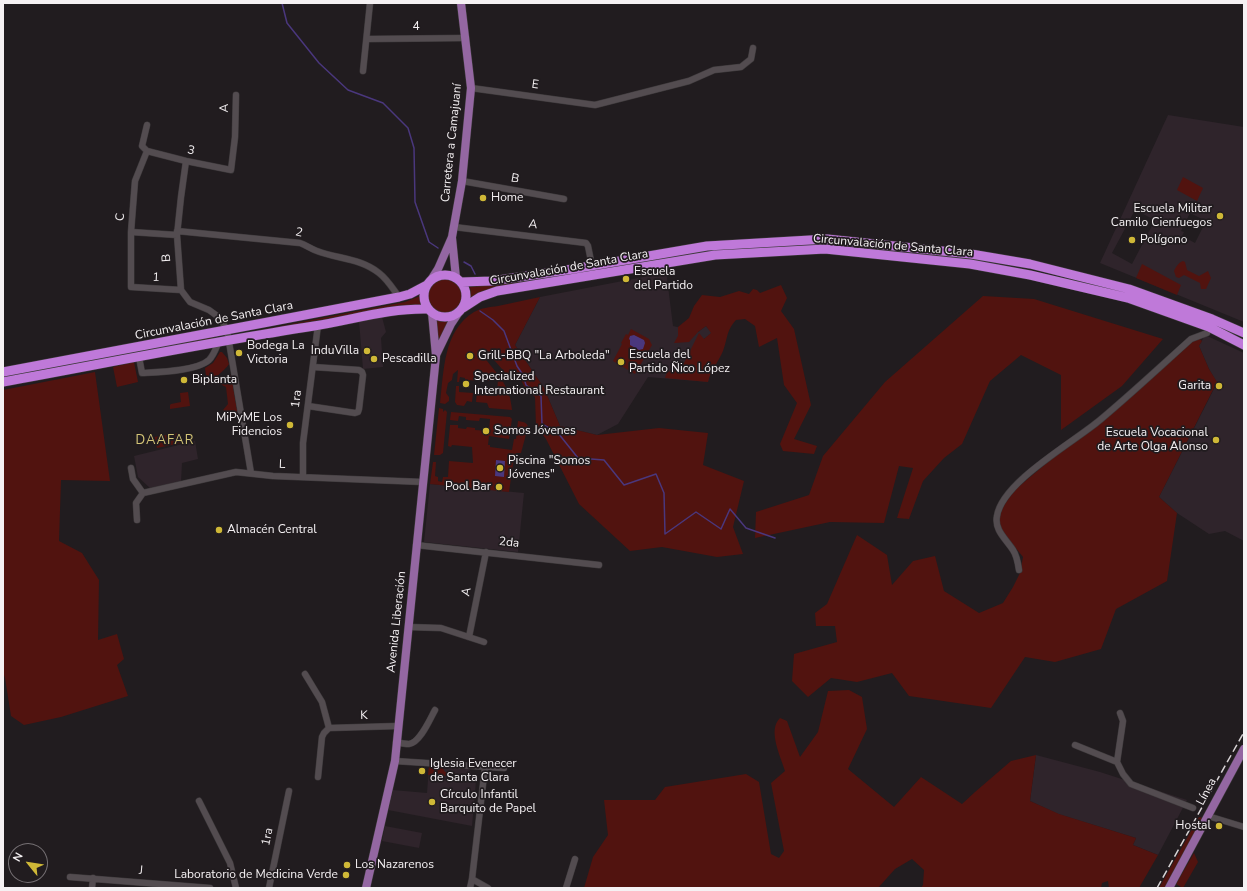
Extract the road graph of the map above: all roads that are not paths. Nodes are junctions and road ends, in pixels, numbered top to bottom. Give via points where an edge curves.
1 (370, 3) edge
2 (462, 3) edge
3 (366, 38) junction
4 (466, 38) junction
5 (753, 48) dead end
6 (363, 71) dead end
7 (472, 88) junction
8 (236, 95) dead end
9 (147, 124) dead end
10 (147, 151) junction
11 (186, 161) junction
12 (231, 170) joint
13 (462, 181) junction
14 (564, 199) dead end
15 (454, 227) junction
16 (131, 232) junction
17 (177, 233) junction
18 (452, 237) junction
19 (592, 266) junction
20 (459, 280) junction
21 (429, 283) junction
22 (131, 287) joint
23 (181, 290) junction
24 (399, 297) junction
25 (461, 310) junction
26 (430, 311) junction
27 (318, 325) junction
28 (1209, 326) junction
29 (227, 330) junction
30 (1244, 333) edge
31 (229, 339) junction
32 (219, 341) junction
33 (1244, 345) edge
34 (436, 356) junction
35 (139, 357) junction
36 (313, 367) junction
37 (3, 372) edge
38 (3, 382) edge
39 (308, 406) junction
40 (131, 468) dead end
41 (251, 473) junction
42 (303, 477) junction
43 (423, 482) junction
44 (143, 493) junction
45 (137, 520) dead end
46 (416, 545) junction
47 (486, 552) junction
48 (599, 565) dead end
49 (1019, 570) dead end
50 (408, 627) junction
51 (469, 637) junction
52 (484, 642) dead end
53 (305, 674) dead end
54 (435, 710) dead end
55 (1120, 712) dead end
56 (398, 726) junction
57 (329, 728) junction
58 (396, 742) junction
59 (1075, 745) dead end
60 (1244, 749) edge
61 (395, 761) junction
62 (1117, 762) junction
63 (485, 767) junction
64 (504, 768) dead end
65 (318, 777) dead end
66 (289, 791) dead end
67 (199, 801) dead end
68 (1193, 808) dead end
69 (1208, 816) junction
70 (1244, 827) edge
71 (575, 858) dead end
72 (70, 877) dead end
73 (93, 878) junction
74 (472, 880) junction
75 (128, 881) junction
76 (1171, 887) edge
77 (92, 888) edge
78 (127, 888) edge
79 (210, 888) edge
80 (236, 888) edge
81 (268, 888) edge
82 (366, 888) edge
83 (470, 888) edge
84 (488, 888) edge
85 (566, 888) edge

1 - 3 street
2 - 4 main road, Carretera a Camajuaní
3 - 4 street, 4
3 - 6 street
4 - 7 main road, Carretera a Camajuaní
5 - 7 street, E via 751,59 741,67 714,70 689,81 595,104
7 - 13 main road, Carretera a Camajuaní
8 - 12 street, A
9 - 10 street via 142,146
10 - 11 street, 3
10 - 16 street, C via 135,181
11 - 12 street, 3
11 - 17 street, B
13 - 14 street, B
13 - 15 main road, Carretera a Camajuaní
15 - 18 main road, Carretera a Camajuaní
15 - 19 street, A via 586,243
16 - 17 street, 2
16 - 22 street, C
17 - 23 street, B
17 - 24 street, 2 via 300,242 317,251 359,262 378,272
18 - 20 main road, Carretera a Camajuaní
18 - 21 main road, Carretera a Camajuaní
19 - 20 highway, Circunvalación de Santa Clara via 492,281
19 - 28 highway, Circunvalación de Santa Clara via 707,246 827,239 971,254 1030,264 1129,289
20 - 21 highway via 450,275 443,275
20 - 25 highway via 467,295
21 - 24 highway, Circunvalación de Santa Clara
21 - 26 highway via 424,297
22 - 23 street, 1
23 - 29 street via 190,302 220,318
24 - 29 highway, Circunvalación de Santa Clara
25 - 26 highway via 453,316 446,317
25 - 28 highway, Circunvalación de Santa Clara via 480,297 497,291 715,255 825,249 970,264 1030,274 1128,298
25 - 34 main road, Avenida Liberación via 451,324
26 - 27 highway, Circunvalación de Santa Clara via 405,309
26 - 34 main road, Avenida Liberación
27 - 31 highway, Circunvalación de Santa Clara
27 - 36 street, 1ra
28 - 30 highway, Circunvalación de Santa Clara
28 - 33 highway, Circunvalación de Santa Clara
28 - 49 street via 1099,421 1052,455 1007,494 996,516 1002,537 1018,560
29 - 31 street
29 - 37 highway, Circunvalación de Santa Clara
31 - 32 highway, Circunvalación de Santa Clara
31 - 41 street
32 - 35 highway, Circunvalación de Santa Clara
32 - 35 street via 208,361 190,368 142,373
34 - 43 main road, Avenida Liberación
35 - 38 highway, Circunvalación de Santa Clara
36 - 39 street, 1ra
36 - 39 street via 362,372 360,409 355,413
39 - 42 street, 1ra via 303,443
40 - 44 street via 133,479
41 - 42 street, L
41 - 44 street, L via 236,472
42 - 43 street, L
43 - 46 main road, Avenida Liberación
44 - 45 street via 136,503
46 - 47 street, 2da
46 - 50 main road, Avenida Liberación
47 - 48 street, 2da
47 - 51 street, A
50 - 51 street via 441,628
50 - 56 main road, Avenida Liberación
51 - 52 street
53 - 57 street via 322,702
54 - 58 street via 414,743
55 - 62 street via 1123,721
56 - 57 street, K
56 - 58 main road, Avenida Liberación
57 - 65 street via 322,737
58 - 61 main road, Avenida Liberación
59 - 62 street
60 - 69 main road, Línea
61 - 63 street
61 - 82 main road, Avenida Liberación
62 - 68 street via 1131,784
63 - 64 street
63 - 74 street
66 - 81 street, 1ra
67 - 80 street via 230,863
69 - 70 street
69 - 76 main road, Línea
71 - 85 street
72 - 73 street, J
73 - 75 street, J
73 - 77 street
74 - 83 street
74 - 84 street
75 - 78 street
75 - 79 street, J

